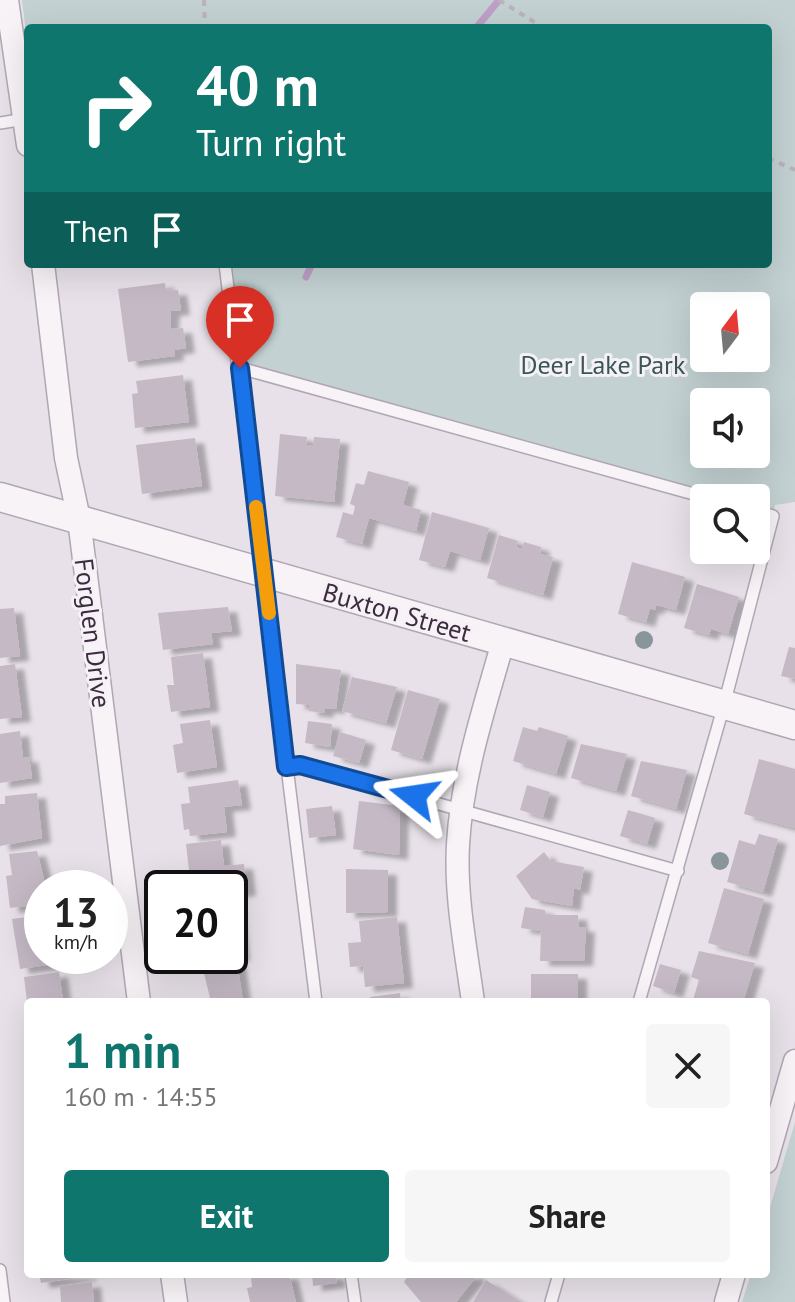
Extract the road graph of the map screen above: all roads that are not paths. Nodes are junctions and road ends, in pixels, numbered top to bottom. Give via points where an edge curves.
1 (7, 0) edge
2 (24, 112) edge
3 (24, 119) edge
4 (0, 123) edge
5 (43, 268) edge
6 (226, 268) edge
7 (240, 368) junction
8 (690, 493) edge
9 (0, 497) edge
10 (79, 519) junction
11 (761, 564) edge
12 (264, 574) junction
13 (503, 642) junction
14 (724, 705) junction
15 (795, 725) edge
16 (286, 767) junction
17 (461, 809) junction
18 (678, 871) junction
19 (139, 998) edge
20 (315, 998) edge
21 (473, 998) edge
22 (640, 998) edge
23 (795, 1061) edge
24 (770, 1148) edge
25 (0, 1270) edge
26 (173, 1278) edge
27 (352, 1278) edge
28 (558, 1278) edge
29 (727, 1278) edge
30 (4, 1302) edge
31 (176, 1302) edge
32 (355, 1302) edge
33 (551, 1302) edge
34 (726, 1302) edge

1 - 2 street
3 - 4 lane
5 - 10 street, Forglen Drive via 66,458
6 - 7 lane
7 - 8 lane
7 - 12 lane
9 - 10 street, Buxton Street
10 - 12 street, Buxton Street
10 - 19 street, Forglen Drive
11 - 14 lane
12 - 13 street, Buxton Street
12 - 16 lane
13 - 14 street, Buxton Street
13 - 17 street
14 - 15 street, Buxton Street
14 - 18 lane
16 - 17 lane via 300,765
16 - 20 lane
17 - 18 lane
17 - 21 street via 457,868
18 - 22 lane
23 - 24 street
25 - 30 lane
26 - 31 street
27 - 32 lane
28 - 33 lane
29 - 34 street

